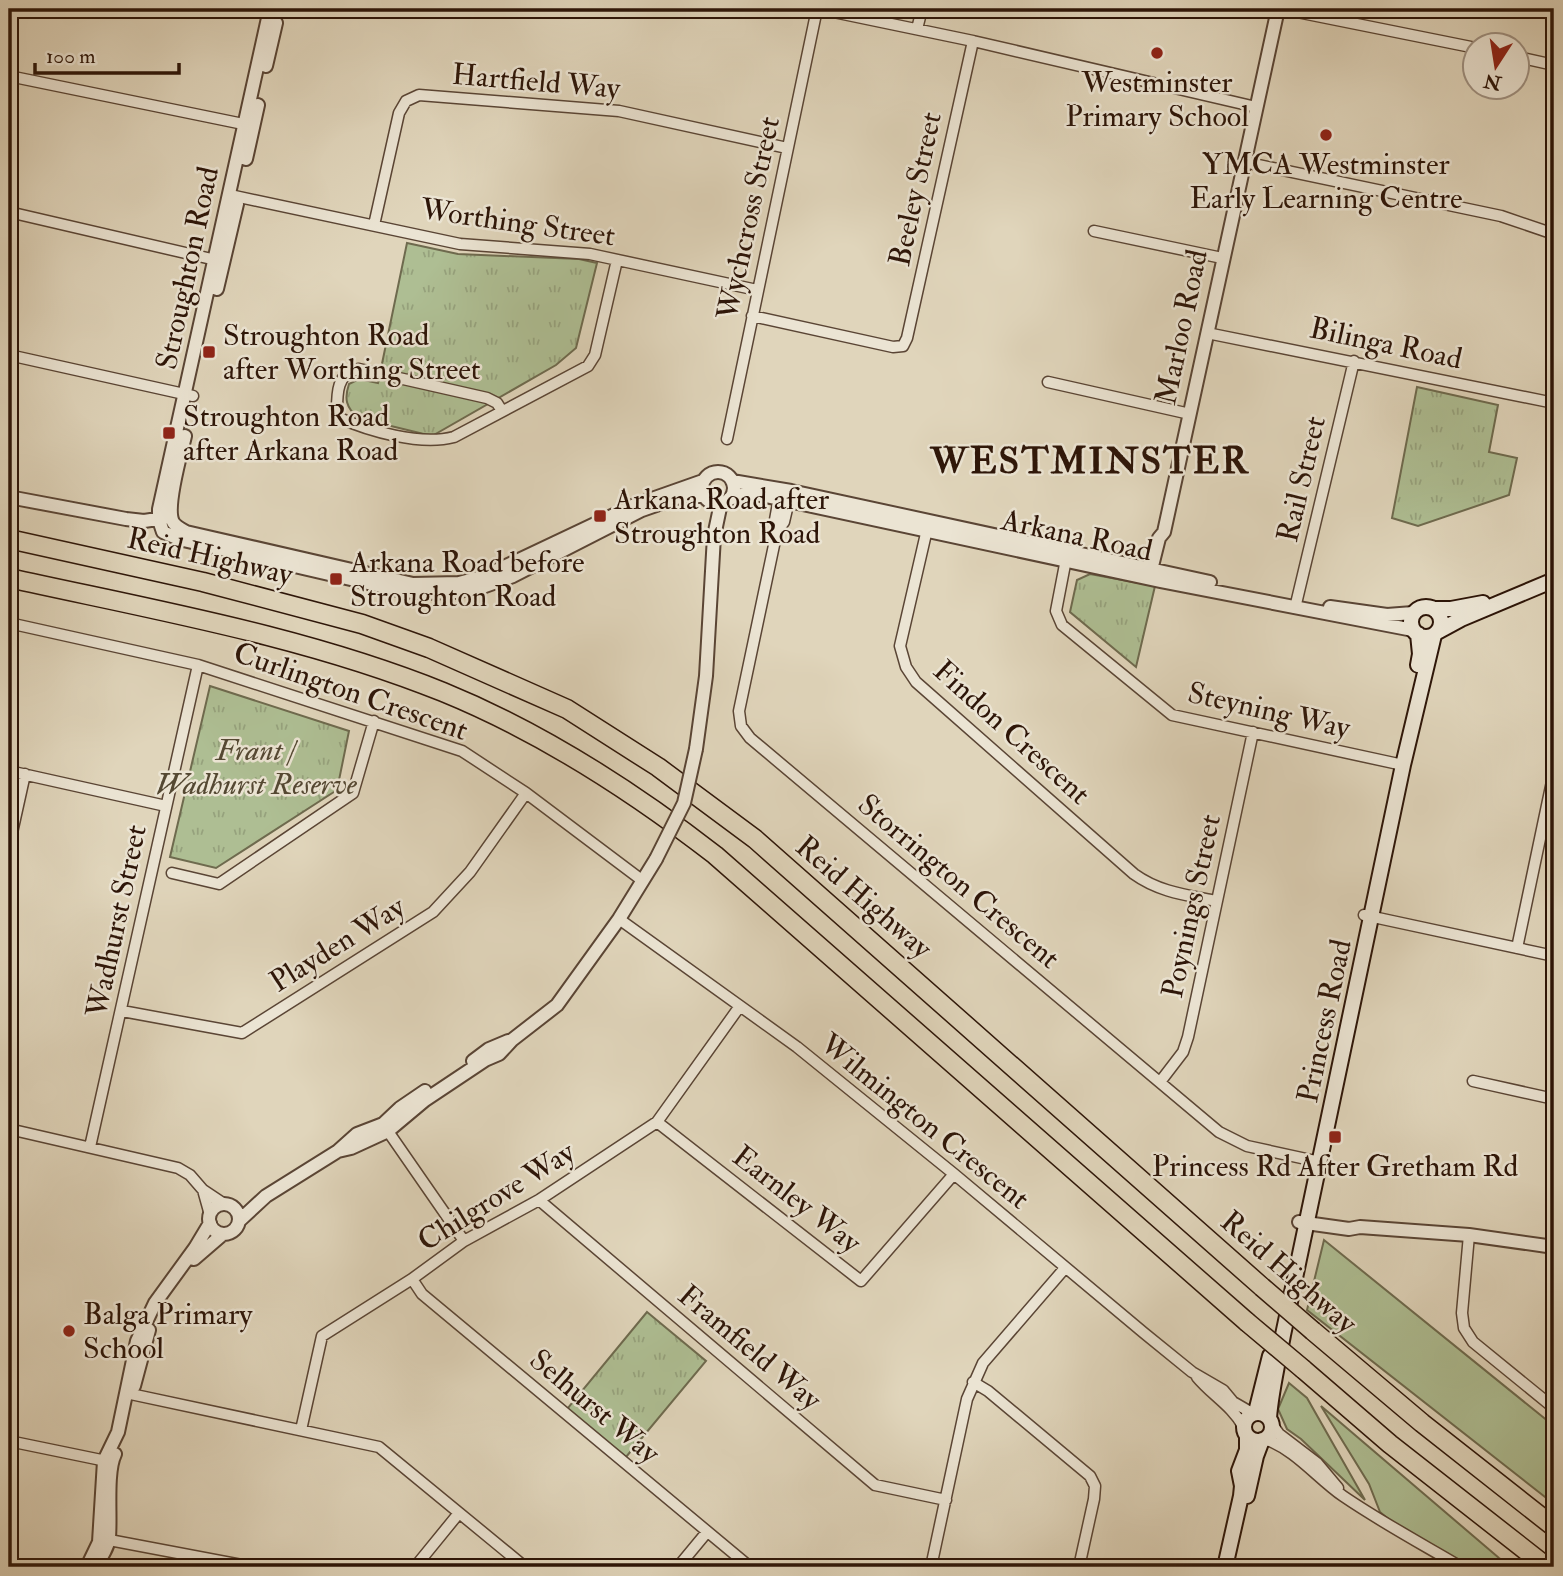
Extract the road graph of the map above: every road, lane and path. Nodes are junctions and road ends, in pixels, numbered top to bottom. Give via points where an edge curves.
1 (270, 9) edge
2 (279, 9) edge
3 (818, 9) edge
4 (922, 9) edge
5 (1280, 9) edge
6 (918, 29) junction
7 (973, 41) junction
8 (1462, 45) edge
9 (1532, 60) edge
10 (1554, 65) edge
11 (9, 76) edge
12 (1256, 107) junction
13 (249, 125) junction
14 (788, 148) junction
15 (1244, 162) junction
16 (234, 196) junction
17 (9, 212) edge
18 (374, 225) junction
19 (1094, 230) dead end
20 (1554, 234) edge
21 (1222, 258) junction
22 (617, 260) junction
23 (219, 261) junction
24 (757, 289) junction
25 (752, 316) junction
26 (1207, 332) junction
27 (9, 355) edge
28 (1354, 361) junction
29 (1048, 382) dead end
30 (189, 395) junction
31 (1554, 403) edge
32 (502, 411) junction
33 (1190, 414) junction
34 (727, 439) dead end
35 (704, 481) junction
36 (733, 481) junction
37 (785, 495) junction
38 (9, 497) edge
39 (716, 500) junction
40 (166, 524) junction
41 (928, 525) junction
42 (9, 539) edge
43 (1067, 554) junction
44 (1156, 575) junction
45 (9, 578) edge
46 (1554, 580) edge
47 (1509, 598) junction
48 (1296, 605) junction
49 (1434, 609) junction
50 (1413, 613) junction
51 (9, 623) edge
52 (1415, 632) junction
53 (1435, 634) junction
54 (198, 665) junction
55 (374, 721) junction
56 (1253, 732) junction
57 (1400, 764) junction
58 (9, 771) edge
59 (1554, 772) edge
60 (25, 774) junction
61 (526, 793) junction
62 (1551, 802) edge
63 (166, 806) junction
64 (9, 846) edge
65 (172, 873) dead end
66 (643, 881) junction
67 (1216, 901) junction
68 (1368, 916) junction
69 (619, 919) junction
70 (1517, 948) junction
71 (1554, 956) edge
72 (740, 1006) junction
73 (122, 1011) junction
74 (1473, 1081) dead end
75 (1160, 1082) junction
76 (1554, 1099) edge
77 (657, 1122) junction
78 (385, 1127) junction
79 (9, 1129) edge
80 (90, 1147) junction
81 (1316, 1161) junction
82 (954, 1174) junction
83 (203, 1190) junction
84 (266, 1196) junction
85 (539, 1200) junction
86 (229, 1206) junction
87 (1304, 1218) junction
88 (210, 1219) junction
89 (239, 1221) junction
90 (223, 1234) junction
91 (1469, 1236) junction
92 (464, 1241) junction
93 (1554, 1247) edge
94 (1065, 1268) junction
95 (412, 1279) junction
96 (973, 1382) junction
97 (129, 1394) junction
98 (1554, 1408) edge
99 (1256, 1421) junction
100 (301, 1430) junction
101 (1263, 1440) junction
102 (9, 1441) edge
103 (108, 1462) junction
104 (1347, 1499) junction
105 (946, 1500) junction
106 (459, 1513) junction
107 (1554, 1527) edge
108 (707, 1532) junction
109 (104, 1539) junction
110 (87, 1567) edge
111 (96, 1567) edge
112 (247, 1567) edge
113 (415, 1567) edge
114 (525, 1567) edge
115 (678, 1567) edge
116 (750, 1567) edge
117 (931, 1567) edge
118 (1079, 1567) edge
119 (1225, 1567) edge
120 (1232, 1567) edge
121 (1461, 1567) edge
122 (1547, 1567) edge

1 - 13 street, Stroughton Road
2 - 13 street, Stroughton Road
3 - 6 street
3 - 14 street, Wychcross Street
4 - 6 street
5 - 8 street
5 - 12 street, Marloo Road
6 - 7 street
7 - 12 street
7 - 25 street, Beeley Street via 903,346
9 - 10 street
11 - 13 street
12 - 15 street, Marloo Road
13 - 16 street, Stroughton Road
14 - 18 street, Hartfield Way via 619,111 419,95 406,101 399,113
14 - 24 street, Wychcross Street
15 - 20 street via 1501,216
15 - 21 street, Marloo Road
16 - 18 street, Worthing Street
16 - 23 street, Stroughton Road
17 - 23 street
18 - 22 street, Worthing Street via 460,244
19 - 21 street
21 - 26 street, Marloo Road
22 - 24 street, Worthing Street
22 - 32 street via 595,355 588,366
23 - 30 street, Stroughton Road
24 - 25 street, Wychcross Street
25 - 34 street, Wychcross Street
26 - 28 street, Bilinga Road
26 - 33 street, Marloo Road
27 - 30 street
28 - 31 street, Bilinga Road
28 - 48 street, Rail Street
29 - 33 street
30 - 40 street, Stroughton Road
32 - 32 street via 487,398 359,369 342,377 337,396 337,416 359,426 426,440 454,437
33 - 44 street, Marloo Road
35 - 36 street via 719,472
35 - 39 street via 702,486
35 - 40 street via 657,495 509,567 459,583 413,584
36 - 37 street, Arkana Road
36 - 39 street via 733,494
37 - 39 street, Arkana Road via 748,493
37 - 41 street, Arkana Road
37 - 75 street, Storrington Crescent via 784,522 777,531 739,710 741,726
38 - 40 street, Arkana Road via 127,526
39 - 40 street, Arkana Road via 682,496 664,502 513,576 446,593 398,590
39 - 66 street, bridge via 706,676 696,749 684,803
41 - 43 street, Arkana Road
41 - 67 street, Findon Crescent via 900,646 916,682 1134,874 1165,891
42 - 107 highway, Reid Highway, bridge via 250,593 362,624 567,709 658,767 755,839 1313,1331
43 - 44 street, Arkana Road
43 - 56 street, Steyning Way via 1056,611 1062,625 1172,715
44 - 48 street, Arkana Road
45 - 122 highway, bridge via 341,656 444,693 585,764 715,855 1247,1322 1400,1452
46 - 47 main road
47 - 49 main road
47 - 53 main road
48 - 50 street, Arkana Road via 1387,615
48 - 52 street, Arkana Road
49 - 50 main road via 1423,606
49 - 53 main road via 1441,620
50 - 52 main road
51 - 54 street, Curlington Crescent
52 - 53 main road via 1428,637
52 - 57 main road, Princess Road via 1420,654
53 - 57 main road, Princess Road
54 - 55 street, Curlington Crescent
54 - 63 street, Wadhurst Street
55 - 61 street, Curlington Crescent via 463,751
55 - 65 street via 353,793 219,884
56 - 57 street, Steyning Way
56 - 67 street, Poynings Street
57 - 68 main road, Princess Road
58 - 60 street
59 - 62 street
60 - 63 street
60 - 64 street
61 - 66 street, Curlington Crescent
61 - 73 street, Playden Way via 470,872 433,912 243,1033
62 - 70 street
63 - 73 street, Wadhurst Street
66 - 69 street
67 - 75 street, Poynings Street via 1188,1037 1183,1052
68 - 70 street
68 - 81 main road, Princess Road
69 - 72 street, Wilmington Crescent
69 - 78 street via 557,1005 499,1054 454,1077
70 - 71 street
72 - 77 street, Chilgrove Way
72 - 82 street, Wilmington Crescent
73 - 80 street, Wadhurst Street
74 - 76 street
75 - 81 street, Storrington Crescent via 1233,1141
77 - 82 street, Earnley Way via 862,1281
77 - 85 street, Chilgrove Way
78 - 84 street
78 - 92 street
79 - 80 street
80 - 83 street via 178,1168
81 - 87 main road, Princess Road
82 - 94 street, Wilmington Crescent
83 - 86 street
83 - 88 street
84 - 86 street
84 - 89 street
85 - 92 street, Chilgrove Way
85 - 105 street, Framfield Way via 875,1485
86 - 88 street via 215,1207
86 - 89 street
87 - 91 street
87 - 99 main road, Princess Road
88 - 90 street via 213,1229
88 - 97 street via 151,1309 137,1341
89 - 90 street via 233,1231
90 - 97 street via 195,1256 171,1286 152,1320
91 - 93 street
91 - 98 street via 1464,1328 1473,1342
92 - 95 street, Chilgrove Way
94 - 96 street via 982,1363
94 - 99 street, Wilmington Crescent via 1192,1372 1223,1390
95 - 100 street, Chilgrove Way via 322,1336
95 - 108 street, Selhurst Way via 422,1294
96 - 105 street
96 - 118 street via 1090,1476 1094,1499
97 - 100 street
97 - 103 street
99 - 101 main road via 1271,1432
99 - 104 street, Wilmington Crescent via 1317,1463
99 - 119 main road, Princess Road via 1239,1471 1241,1496
100 - 106 street via 379,1447
101 - 104 street via 1278,1444 1308,1465
101 - 120 main road
102 - 103 street
103 - 109 street
104 - 121 street
105 - 117 street
106 - 113 street
106 - 114 street
108 - 115 street
108 - 116 street, Selhurst Way
109 - 110 street
109 - 111 street
109 - 112 street

